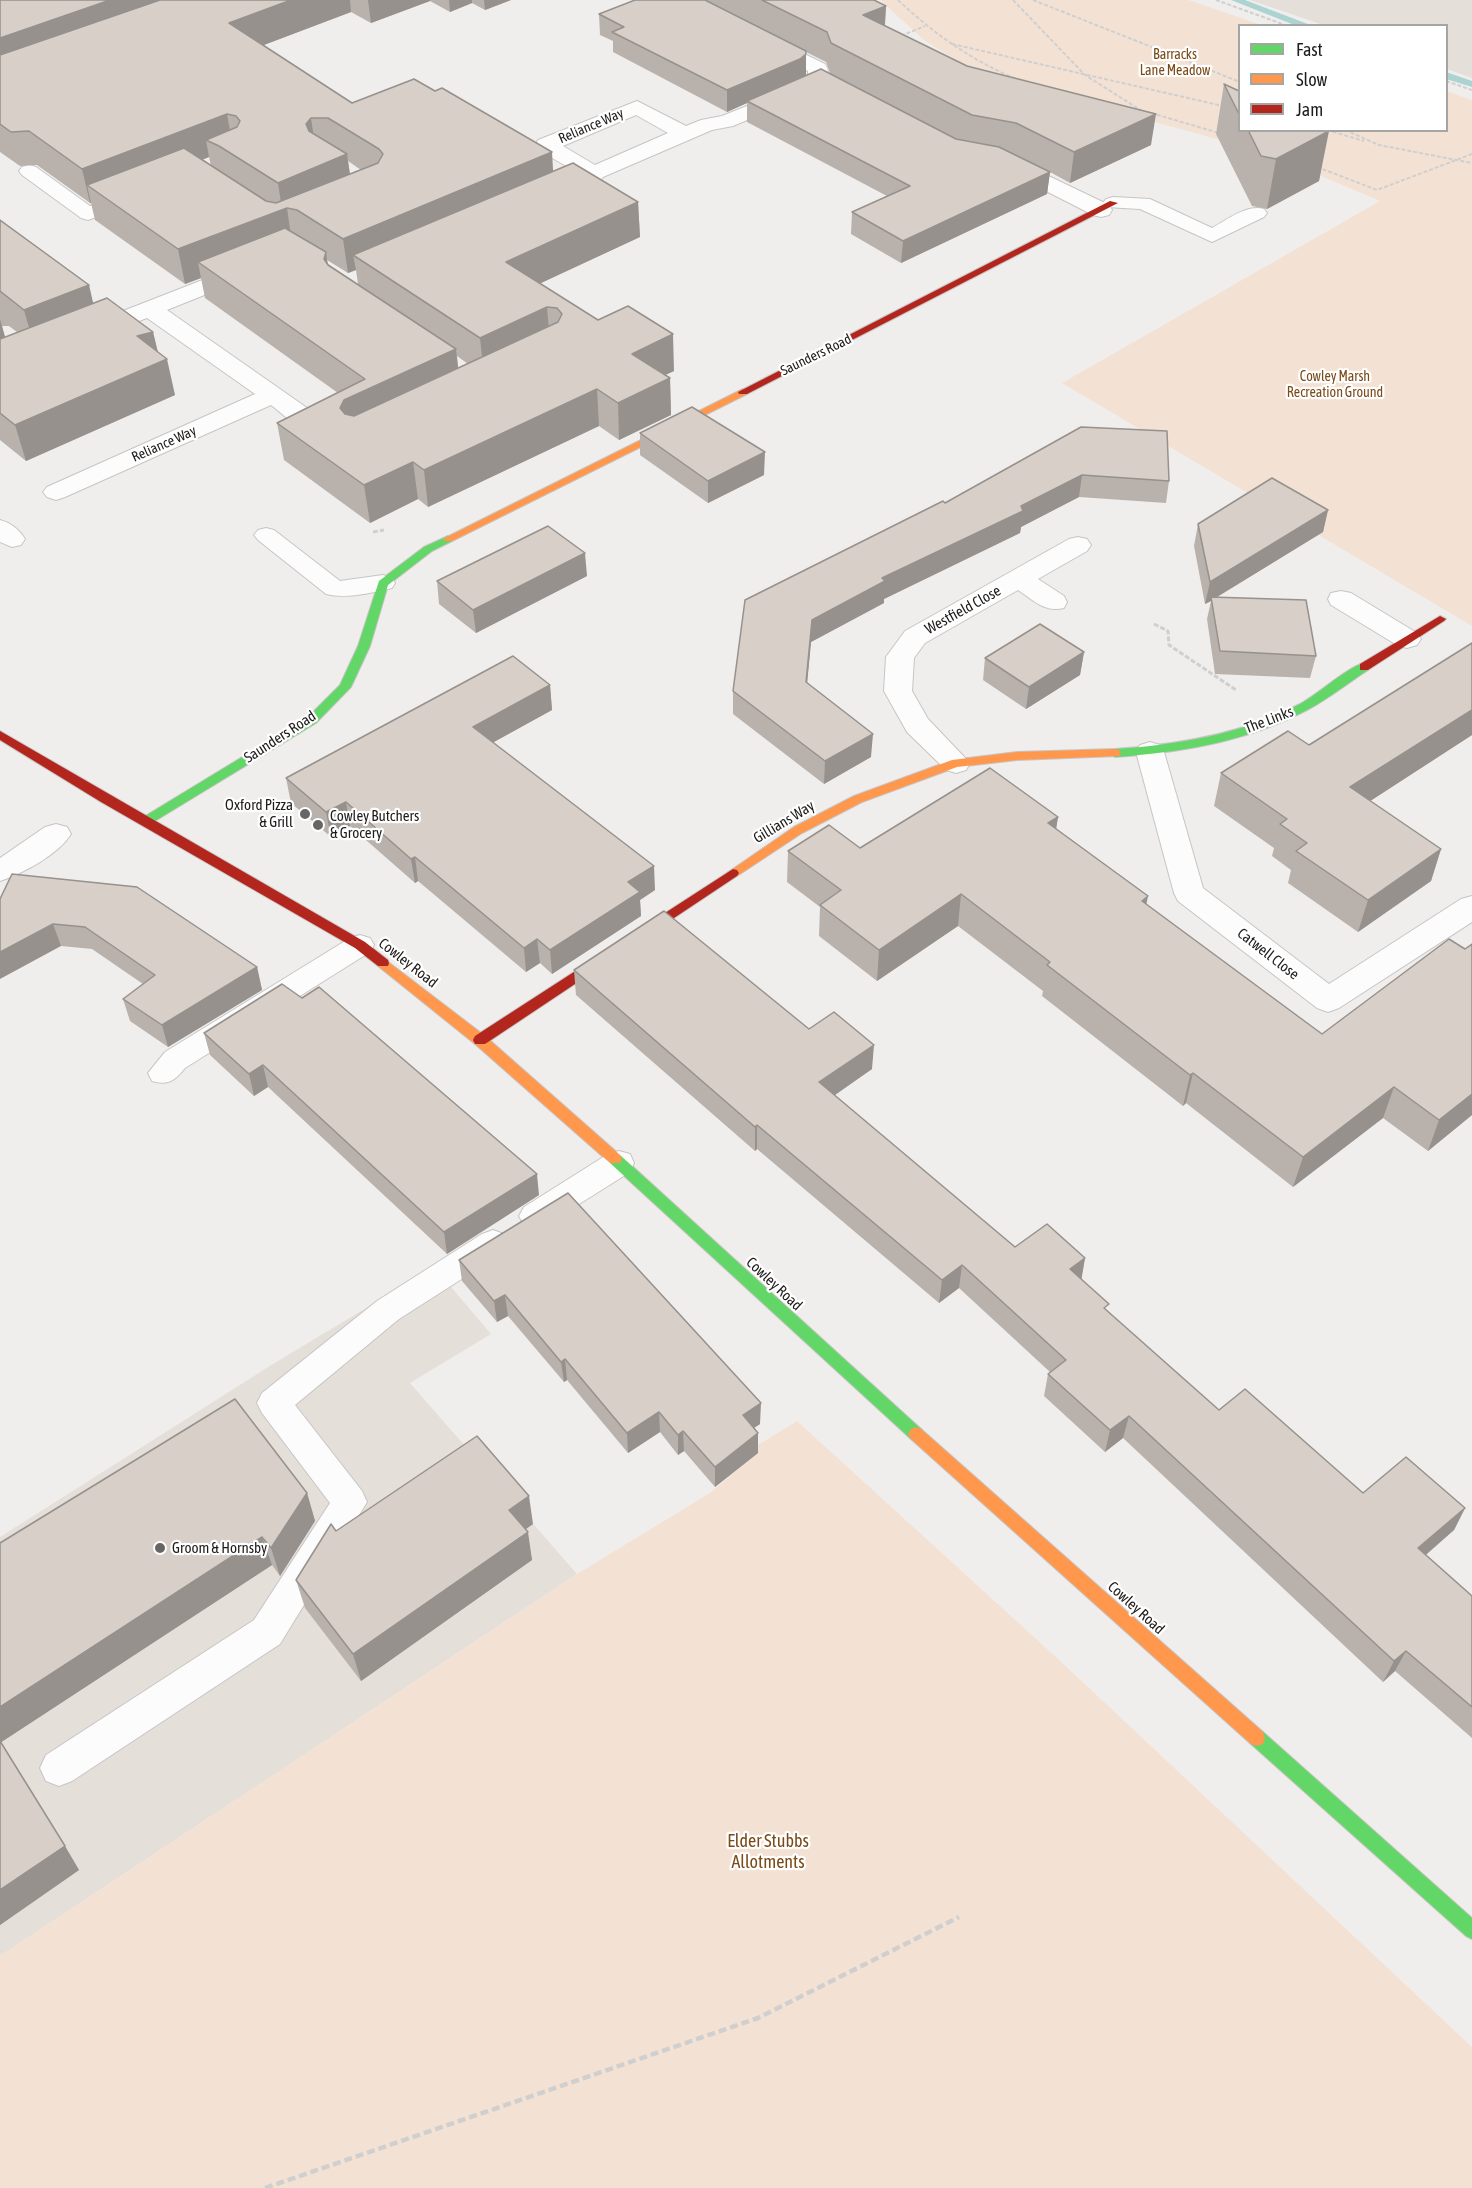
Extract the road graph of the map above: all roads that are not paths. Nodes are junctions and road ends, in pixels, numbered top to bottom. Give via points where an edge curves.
1 (747, 32) edge
2 (818, 78) junction
3 (839, 89) edge
4 (685, 134) junction
5 (985, 156) edge
6 (29, 171) edge
7 (594, 173) junction
8 (151, 189) edge
9 (534, 205) edge
10 (1107, 206) junction
11 (1257, 213) edge
12 (271, 260) edge
13 (149, 308) junction
14 (74, 339) edge
15 (272, 395) junction
16 (321, 429) edge
17 (56, 492) dead end
18 (266, 535) dead end
19 (1078, 545) dead end
20 (1019, 578) junction
21 (383, 583) junction
22 (1341, 599) dead end
23 (1054, 602) dead end
24 (1440, 619) dead end
25 (1407, 639) junction
26 (0, 735) edge
27 (1150, 752) junction
28 (956, 762) junction
29 (146, 821) junction
30 (56, 834) dead end
31 (0, 870) edge
32 (1472, 906) edge
33 (360, 945) junction
34 (480, 1040) junction
35 (163, 1073) dead end
36 (619, 1163) junction
37 (59, 1768) dead end
38 (1472, 1930) edge

1 - 2 street via 818,68
2 - 3 street
2 - 4 street via 726,122 708,124
4 - 7 street
4 - 7 street, Reliance Way via 637,107 546,145
5 - 10 street via 1004,160
6 - 8 lane via 88,214
7 - 9 street via 589,182
10 - 11 lane, Saunders Road via 1143,203 1212,236
10 - 21 street, Saunders Road via 428,549
12 - 13 street
13 - 14 street
13 - 15 street
15 - 16 street
15 - 17 street, Reliance Way
18 - 21 lane, Saunders Road via 335,589
19 - 20 street, Westfield Close
20 - 23 street, Westfield Close
20 - 28 street, Westfield Close via 915,637 900,657 898,691 917,725
21 - 29 street, Saunders Road via 364,646 345,687 312,720
22 - 25 street
24 - 25 street, The Links
25 - 27 street, The Links via 1295,711 1228,735
26 - 29 street, Cowley Road
27 - 28 street, Gillians Way
27 - 32 street, Catwell Close via 1190,893 1328,1000
28 - 34 street, Gillians Way via 858,799 798,830
29 - 33 street, Cowley Road
30 - 31 street
33 - 34 street, Cowley Road
33 - 35 lane via 175,1060
34 - 36 street, Cowley Road
36 - 37 lane via 388,1310 274,1403 350,1502 267,1632
36 - 38 street, Cowley Road via 802,1333

